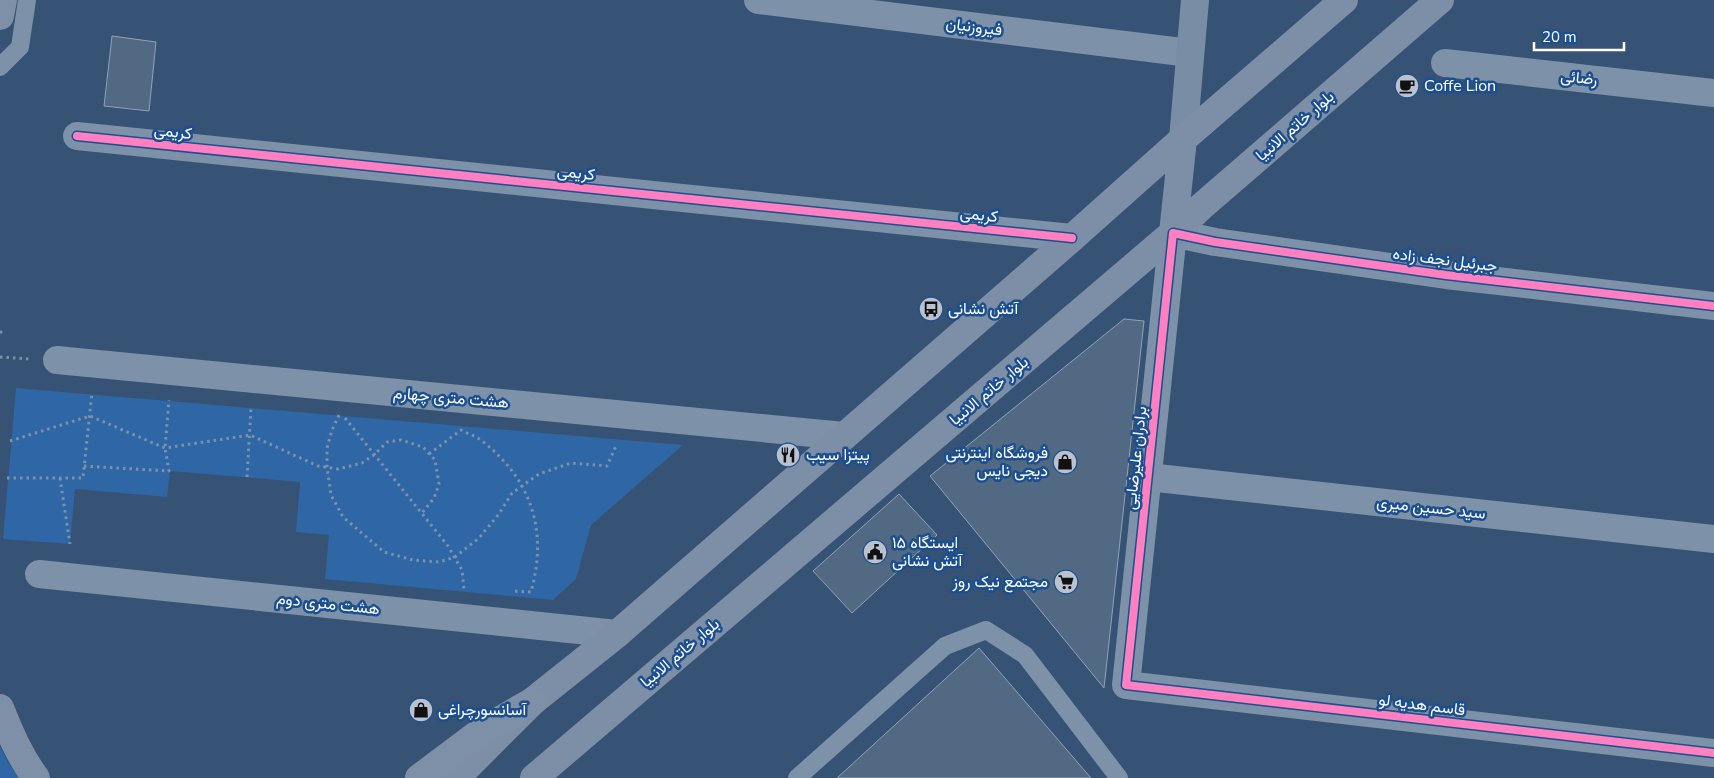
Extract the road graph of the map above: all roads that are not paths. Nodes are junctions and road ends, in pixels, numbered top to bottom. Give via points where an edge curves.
1 (3, 0) edge
2 (27, 0) edge
3 (758, 0) edge
4 (1195, 0) edge
5 (1344, 0) edge
6 (1440, 0) edge
7 (0, 16) edge
8 (1190, 53) junction
9 (1445, 63) dead end
10 (0, 67) edge
11 (1714, 93) edge
12 (77, 136) dead end
13 (1183, 139) junction
14 (1173, 234) junction
15 (1072, 238) junction
16 (1714, 306) edge
17 (58, 360) dead end
18 (844, 436) junction
19 (1148, 477) junction
20 (1714, 539) edge
21 (39, 574) dead end
22 (617, 634) junction
23 (1126, 685) joint
24 (533, 701) junction
25 (0, 708) edge
26 (1714, 753) edge
27 (36, 778) edge
28 (419, 778) edge
29 (456, 778) edge
30 (534, 778) edge
31 (797, 778) edge
32 (1119, 778) edge

1 - 7 highway
2 - 10 lane via 20,47
3 - 8 street, فیروزنیان
4 - 8 main road
5 - 13 main road
6 - 14 main road, بلوار خاتم الانبیا
8 - 13 main road
9 - 11 street, رضائی
12 - 15 street, کریمی
13 - 14 main road
13 - 15 main road
14 - 16 street, جبرئیل نجف زاده via 1446,275
14 - 19 street, برادران علیرضایی
14 - 30 main road, بلوار خاتم الانبیا
15 - 18 main road
17 - 18 street, هشت متری چهارم
18 - 22 main road
19 - 20 street, سید حسین میری
19 - 23 street, برادران علیرضایی
21 - 22 street, هشت متری دوم
22 - 24 main road
23 - 26 street, قاسم هدیه لو
24 - 28 highway via 483,730
24 - 29 main road
25 - 27 highway via 12,738
31 - 32 lane via 945,646 986,630 1025,655

